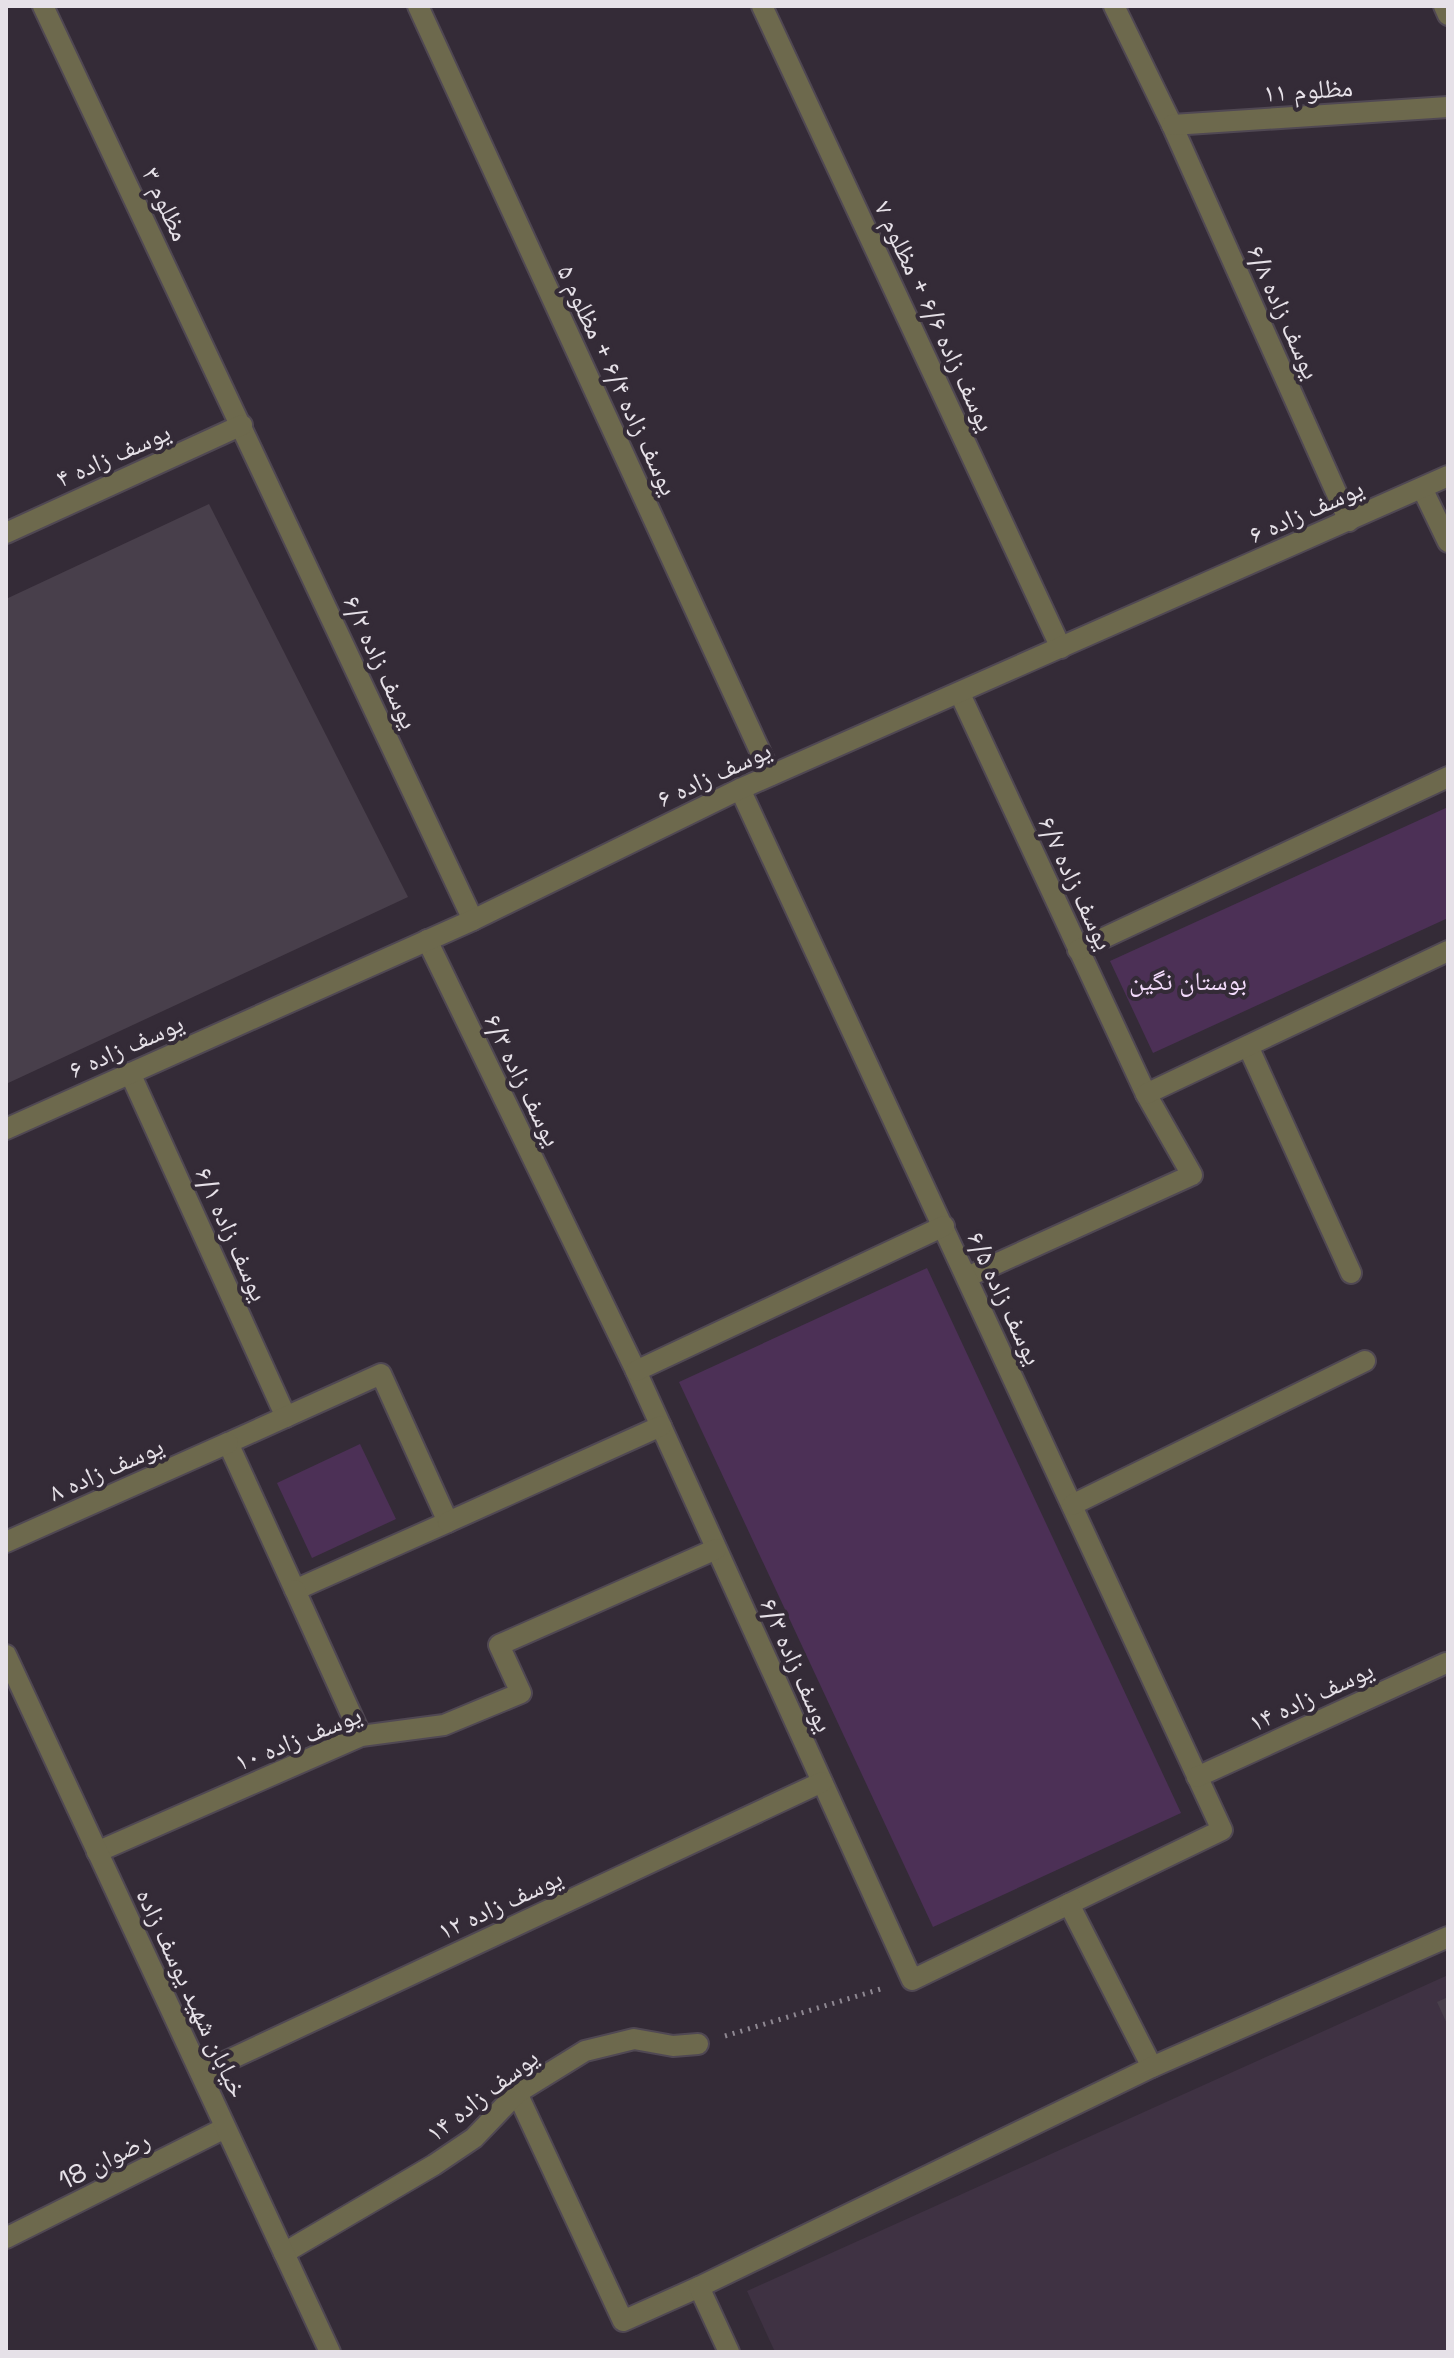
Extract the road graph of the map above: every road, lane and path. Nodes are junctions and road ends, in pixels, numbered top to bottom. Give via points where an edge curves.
1 (43, 6) edge
2 (418, 6) edge
3 (762, 6) edge
4 (1114, 6) edge
5 (1444, 6) edge
6 (1448, 15) edge
7 (1448, 107) edge
8 (1172, 125) junction
9 (242, 425) junction
10 (1448, 476) edge
11 (1422, 488) junction
12 (1349, 521) junction
13 (6, 533) edge
14 (1448, 542) edge
15 (1061, 648) junction
16 (960, 694) junction
17 (771, 775) junction
18 (1448, 777) edge
19 (740, 789) junction
20 (473, 920) junction
21 (427, 940) junction
22 (1078, 950) junction
23 (1448, 951) edge
24 (1248, 1046) junction
25 (130, 1073) junction
26 (1146, 1094) junction
27 (6, 1129) edge
28 (944, 1226) junction
29 (1351, 1273) dead end
30 (967, 1277) junction
31 (1365, 1361) dead end
32 (636, 1371) junction
33 (286, 1417) junction
34 (661, 1426) junction
35 (228, 1443) junction
36 (1072, 1505) junction
37 (448, 1522) junction
38 (6, 1542) edge
39 (716, 1549) junction
40 (295, 1590) junction
41 (6, 1655) edge
42 (1446, 1663) edge
43 (361, 1736) junction
44 (1197, 1777) junction
45 (822, 1782) junction
46 (97, 1852) junction
47 (1069, 1904) junction
48 (1448, 1937) edge
49 (912, 1980) junction
50 (698, 2044) joint
51 (1152, 2067) junction
52 (201, 2073) junction
53 (517, 2093) junction
54 (225, 2128) junction
55 (6, 2238) edge
56 (284, 2253) junction
57 (699, 2287) junction
58 (330, 2352) edge
59 (729, 2352) edge

1 - 9 street, مظلوم ۳
2 - 17 street, یوسف زاده ۶/۴ + مظلوم ۵
3 - 15 street, یوسف زاده ۶/۶ + مظلوم ۷
4 - 8 street, یوسف زاده ۶/۸
5 - 6 street
7 - 8 street, مظلوم ۱۱
8 - 12 street, یوسف زاده ۶/۸
9 - 13 street, یوسف زاده ۴
9 - 20 street, یوسف زاده ۶/۲
10 - 11 street, یوسف زاده ۶
11 - 12 street, یوسف زاده ۶
11 - 14 street
12 - 15 street, یوسف زاده ۶
15 - 16 street, یوسف زاده ۶
16 - 17 street, یوسف زاده ۶
16 - 22 street, یوسف زاده ۶/۷
17 - 19 street, یوسف زاده ۶
18 - 22 street
19 - 20 street, یوسف زاده ۶
19 - 28 street, یوسف زاده ۶/۵
20 - 21 street, یوسف زاده ۶
21 - 25 street, یوسف زاده ۶
21 - 32 street, یوسف زاده ۶/۳
22 - 26 street, یوسف زاده ۶/۷
23 - 24 street
24 - 26 street
24 - 29 street
25 - 27 street, یوسف زاده ۶
25 - 33 street, یوسف زاده ۶/۱
26 - 30 street, یوسف زاده ۶/۷ via 1192,1175
28 - 30 street, یوسف زاده ۶/۵
28 - 32 street
30 - 36 street, یوسف زاده ۶/۵
31 - 36 street
32 - 34 street, یوسف زاده ۶/۳
33 - 35 street, یوسف زاده ۸
33 - 37 street, یوسف زاده ۸ via 381,1374
34 - 37 street
34 - 39 street, یوسف زاده ۶/۳
35 - 38 street, یوسف زاده ۸
35 - 40 street
36 - 44 street, یوسف زاده ۶/۵
37 - 40 street
39 - 43 street, یوسف زاده ۱۰ via 499,1645 521,1693 444,1725
39 - 45 street, یوسف زاده ۶/۳
40 - 43 street
41 - 46 street, خیابان شهید یوسف زاده
42 - 44 street, یوسف زاده ۱۴
43 - 46 street, یوسف زاده ۱۰
44 - 47 street, یوسف زاده ۶/۵ via 1222,1830
45 - 49 street, یوسف زاده ۶/۳
45 - 52 street, یوسف زاده ۱۲
46 - 52 street, خیابان شهید یوسف زاده
47 - 49 street
47 - 51 street
48 - 51 street
49 - 50 path
50 - 53 street, یوسف زاده ۱۴ via 634,2039 585,2051
51 - 57 street
52 - 54 street, خیابان شهید یوسف زاده
53 - 56 street, یوسف زاده ۱۴ via 474,2138
53 - 57 street via 623,2321
54 - 55 street, رضوان 18
54 - 56 street, خیابان شهید یوسف زاده
56 - 58 street, خیابان شهید یوسف زاده
57 - 59 street

